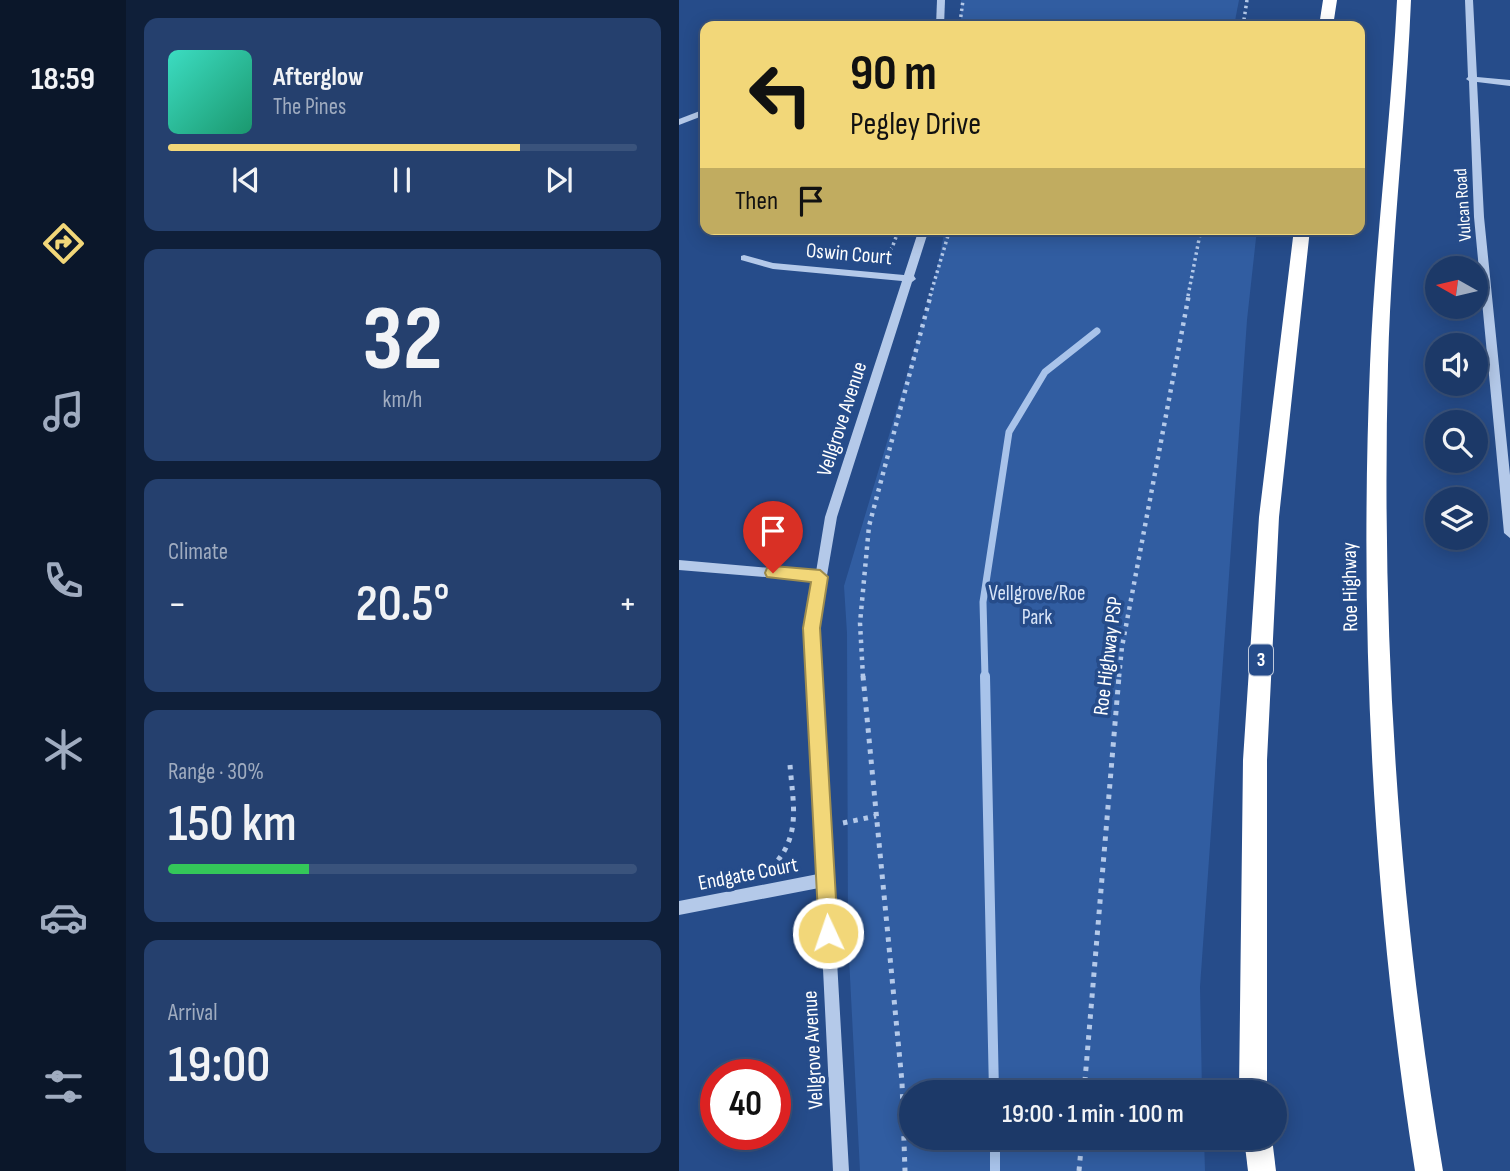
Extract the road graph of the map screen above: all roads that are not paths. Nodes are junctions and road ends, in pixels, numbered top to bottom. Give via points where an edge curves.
1 (941, 0) edge
2 (1329, 0) edge
3 (1404, 0) edge
4 (1469, 0) edge
5 (940, 21) edge
6 (1327, 21) edge
7 (1470, 79) junction
8 (1510, 83) edge
9 (700, 114) edge
10 (679, 122) edge
11 (923, 235) edge
12 (1301, 235) edge
13 (744, 258) dead end
14 (911, 279) junction
15 (1510, 533) edge
16 (679, 565) edge
17 (820, 577) junction
18 (826, 880) junction
19 (679, 908) edge
20 (1253, 1080) edge
21 (1259, 1150) edge
22 (841, 1171) edge
23 (1262, 1171) edge
24 (1429, 1171) edge

1 - 5 street
2 - 6 highway
3 - 24 highway, Roe Highway via 1379,363 1376,516 1380,694 1398,959
4 - 7 street, Vulcan Road
7 - 8 street
7 - 15 street, Vulcan Road
9 - 10 street
11 - 14 street, Vellgrove Avenue
12 - 20 highway, 3 via 1268,531 1255,761
13 - 14 street, Oswin Court via 773,266
14 - 17 street, Vellgrove Avenue via 831,517
16 - 17 street
17 - 18 street, Vellgrove Avenue via 811,628
18 - 19 street, Endgate Court
18 - 22 street, Vellgrove Avenue
21 - 23 highway

